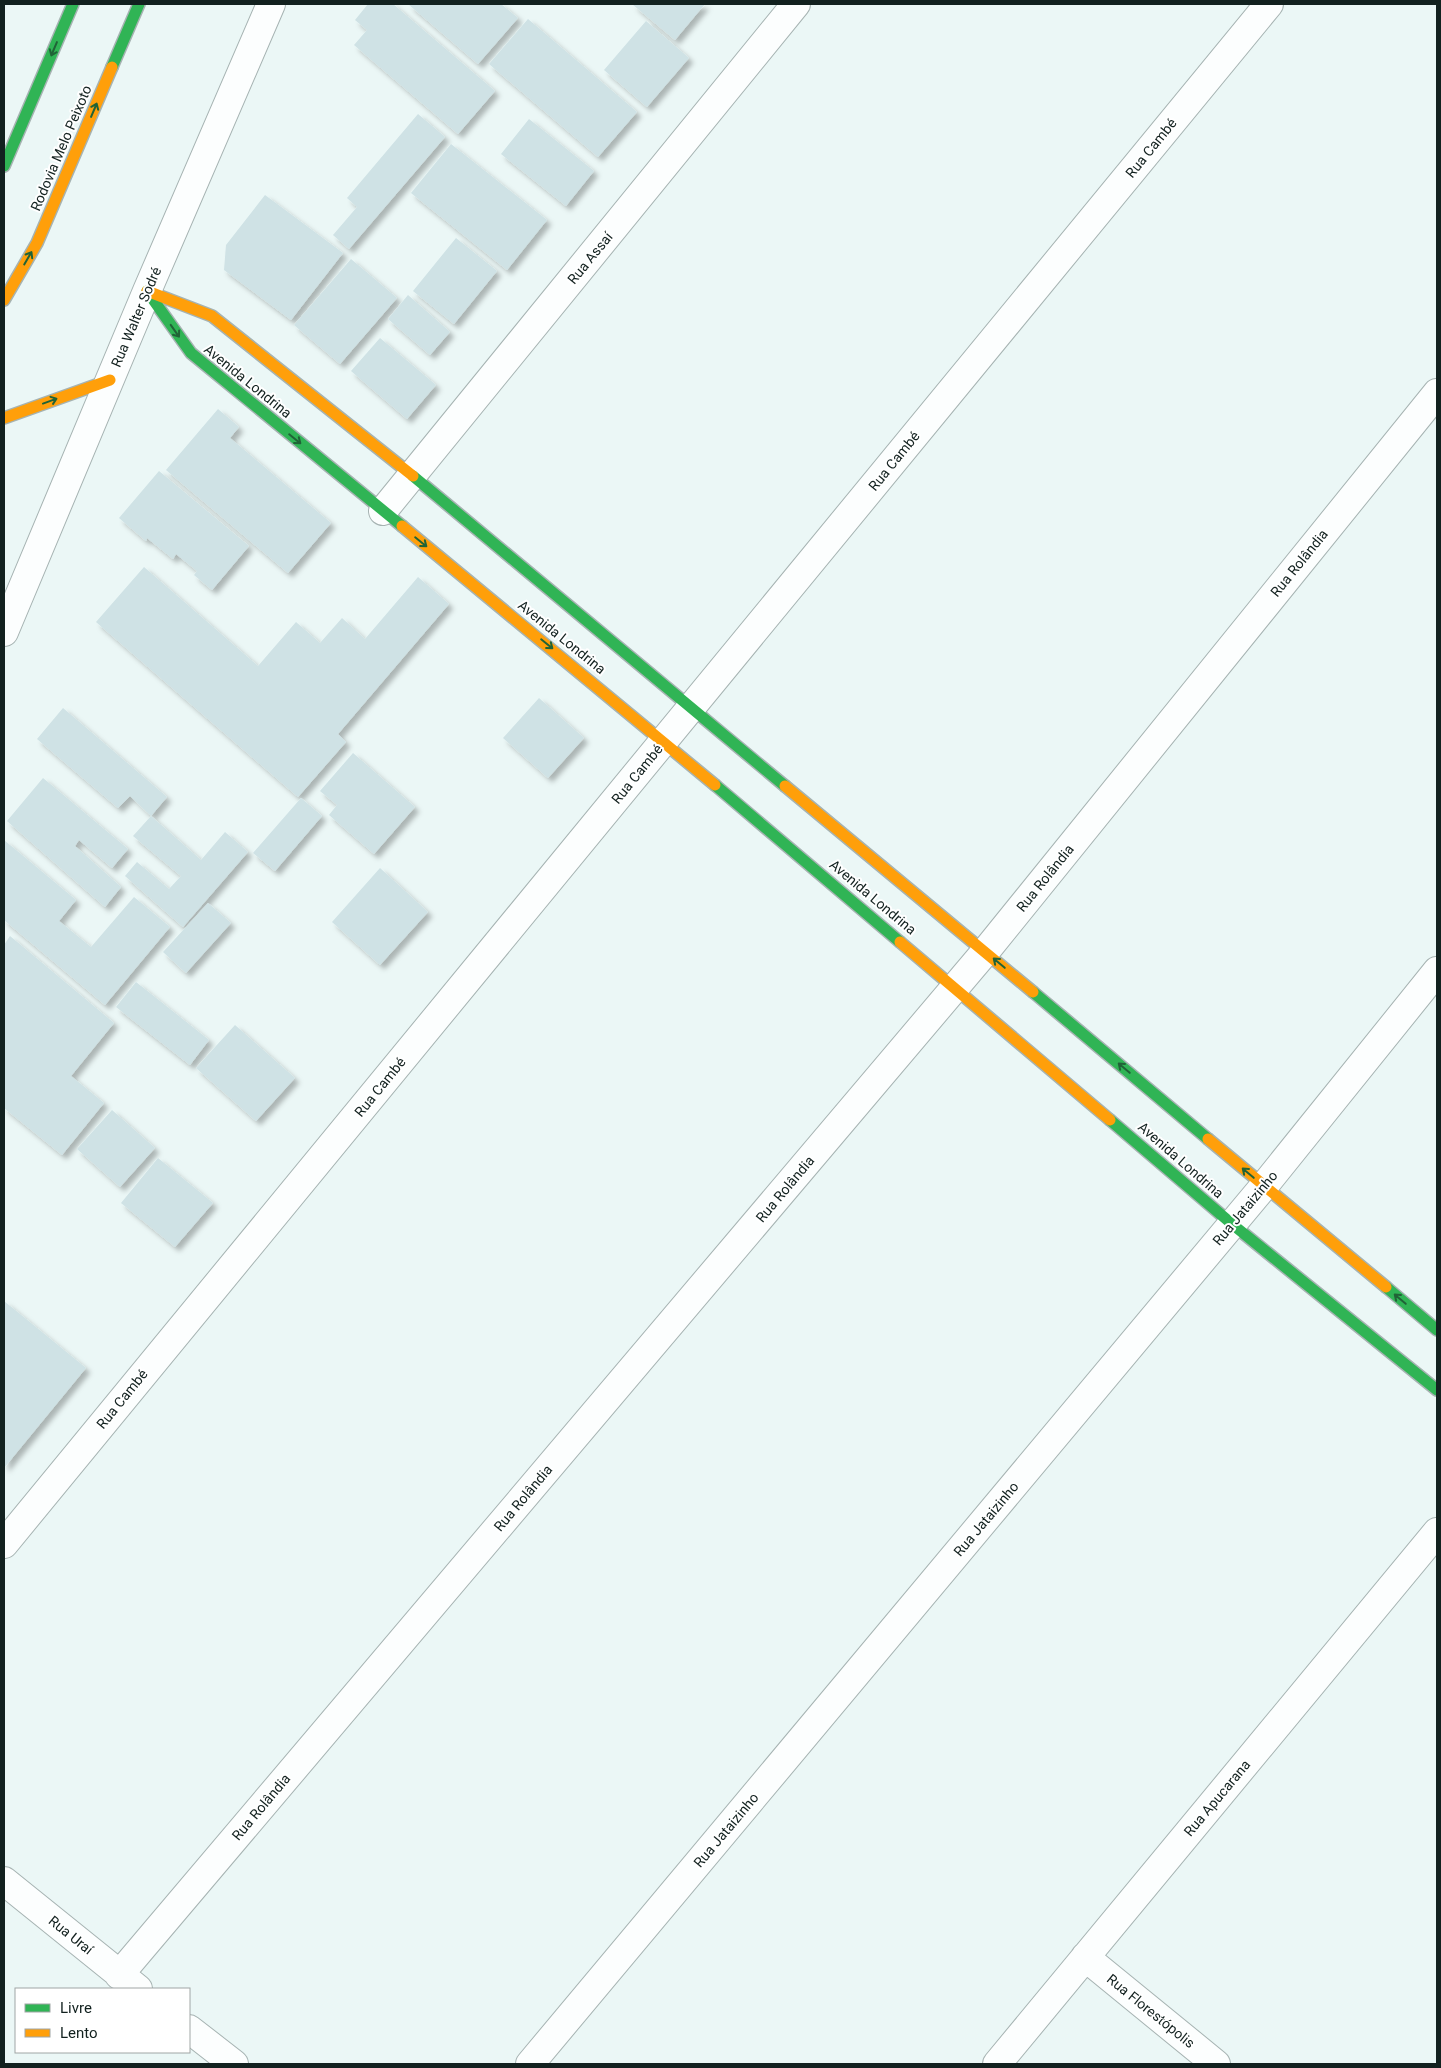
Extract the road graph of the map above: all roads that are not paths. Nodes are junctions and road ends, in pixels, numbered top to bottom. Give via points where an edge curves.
1 (73, 4) edge
2 (139, 4) edge
3 (270, 4) edge
4 (796, 4) edge
5 (1269, 4) edge
6 (4, 166) edge
7 (147, 291) junction
8 (4, 300) edge
9 (110, 380) junction
10 (1437, 392) edge
11 (4, 418) edge
12 (413, 476) junction
13 (384, 511) junction
14 (4, 632) edge
15 (692, 708) junction
16 (664, 741) junction
17 (985, 952) junction
18 (1437, 971) edge
19 (956, 987) junction
20 (1264, 1186) junction
21 (1232, 1224) junction
22 (1437, 1330) edge
23 (1437, 1390) edge
24 (1437, 1532) edge
25 (4, 1544) edge
26 (4, 1881) edge
27 (1085, 1957) junction
28 (128, 1982) edge
29 (190, 2030) edge
30 (234, 2064) edge
31 (530, 2064) edge
32 (997, 2064) edge
33 (1216, 2064) edge

1 -> 6 street
8 -> 2 street, Rodovia Melo Peixoto via 37,244
3 - 7 street, Rua Walter Sodré
4 - 12 street, Rua Assaí
5 - 15 street, Rua Cambé
7 - 9 street, Rua Walter Sodré
7 - 12 street, Avenida Londrina via 212,316
7 -> 13 street, Avenida Londrina via 191,353
11 -> 9 street
9 - 14 street, Rua Walter Sodré
10 - 17 street, Rua Rolândia
12 - 13 street, Rua Assaí
12 - 15 street, Avenida Londrina
13 -> 16 street, Avenida Londrina
15 - 16 street, Rua Cambé
15 - 17 street, Avenida Londrina
16 - 19 street, Avenida Londrina
16 - 25 street, Rua Cambé
17 - 19 street, Rua Rolândia
20 -> 17 street, Avenida Londrina
18 - 20 street, Rua Jataizinho
19 - 21 street, Avenida Londrina
19 - 28 street, Rua Rolândia
20 - 21 street, Rua Jataizinho
22 -> 20 street, Avenida Londrina
21 - 23 street, Avenida Londrina
21 - 31 street, Rua Jataizinho
24 - 27 street, Rua Apucarana
26 - 28 street, Rua Uraí
27 - 32 street, Rua Apucarana
27 - 33 street, Rua Florestópolis
29 - 30 street

